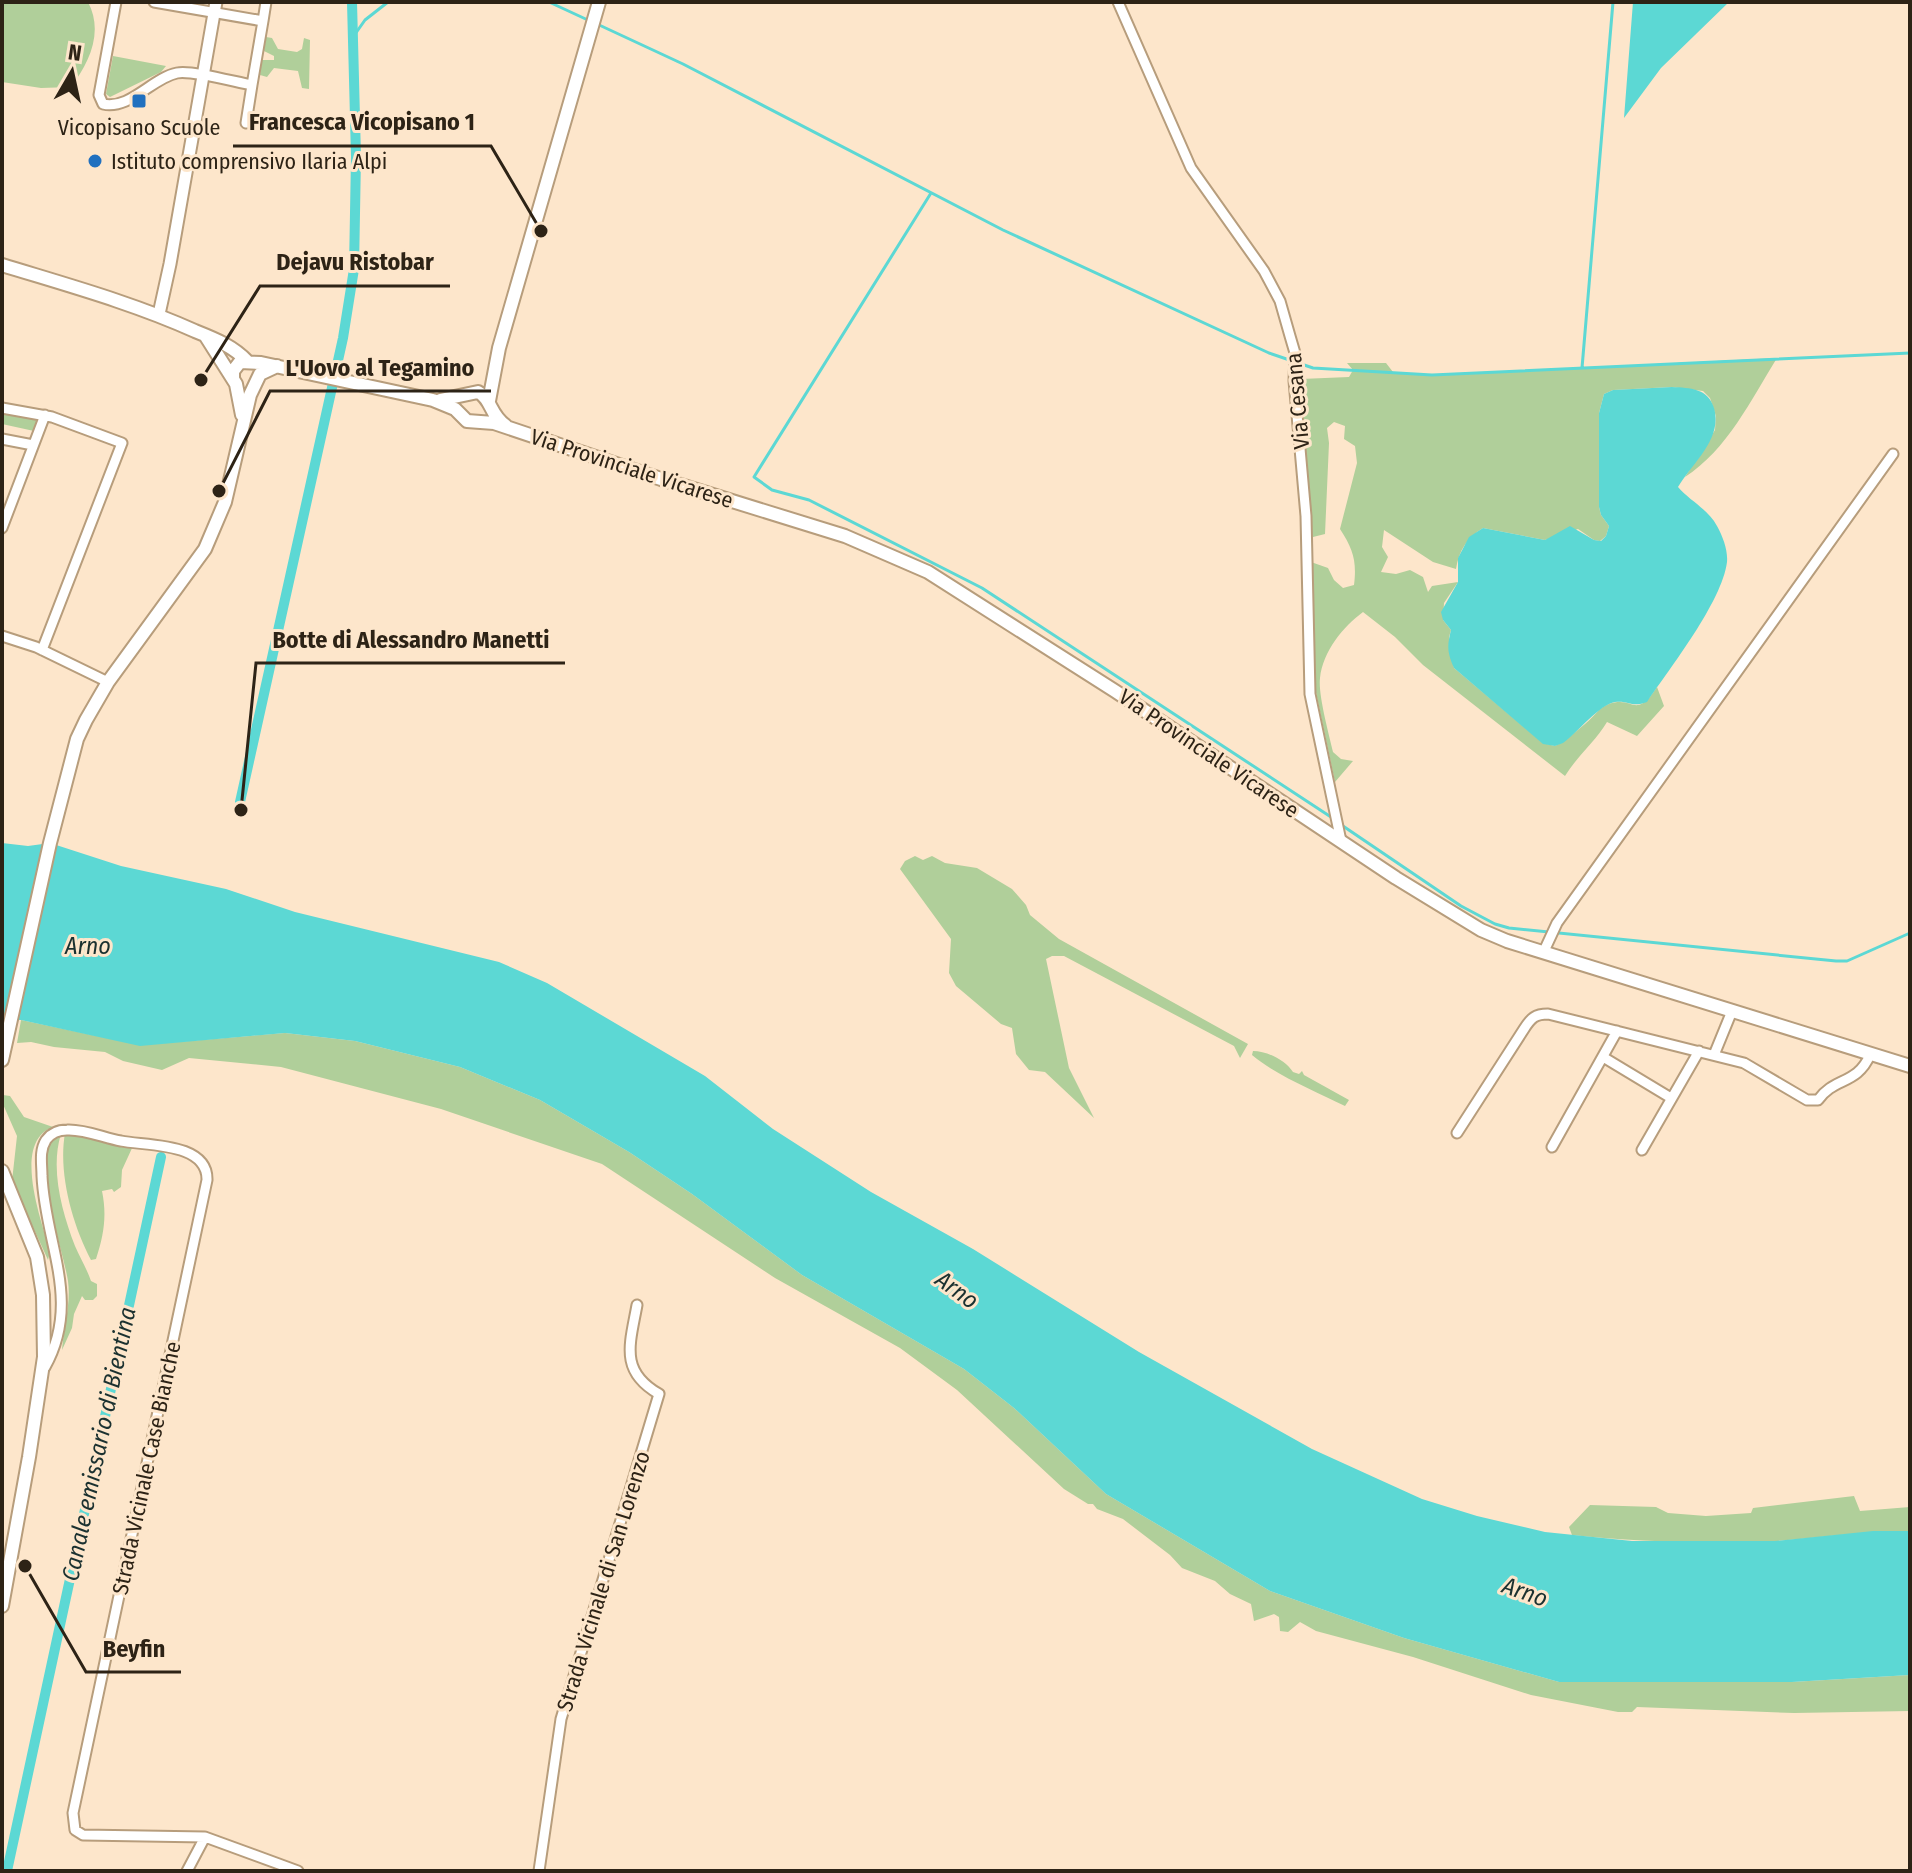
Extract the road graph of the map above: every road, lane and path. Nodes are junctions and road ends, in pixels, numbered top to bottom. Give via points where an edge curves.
1 (116, 2) edge
2 (154, 2) edge
3 (266, 2) edge
4 (1118, 2) edge
5 (215, 7) edge
6 (597, 9) edge
7 (263, 21) junction
8 (203, 76) junction
9 (252, 85) junction
10 (246, 123) dead end
11 (2, 265) edge
12 (159, 314) junction
13 (205, 335) junction
14 (499, 348) junction
15 (250, 362) junction
16 (281, 367) junction
17 (258, 379) junction
18 (235, 382) junction
19 (469, 394) junction
20 (433, 400) junction
21 (489, 405) junction
22 (2, 408) edge
23 (461, 413) junction
24 (45, 415) junction
25 (242, 422) junction
26 (478, 422) junction
27 (512, 429) junction
28 (2, 439) edge
29 (33, 445) junction
30 (1893, 454) dead end
31 (2, 528) edge
32 (2, 636) edge
33 (42, 650) junction
34 (108, 682) junction
35 (1341, 841) junction
36 (1544, 951) junction
37 (1732, 1011) junction
38 (1617, 1031) junction
39 (1699, 1051) junction
40 (1714, 1055) junction
41 (1870, 1055) junction
42 (1603, 1057) junction
43 (2, 1060) edge
44 (1910, 1066) edge
45 (1671, 1098) junction
46 (1457, 1133) dead end
47 (1552, 1147) dead end
48 (1642, 1150) dead end
49 (2, 1171) edge
50 (637, 1305) dead end
51 (43, 1369) junction
52 (2, 1606) edge
53 (205, 1837) junction
54 (187, 1871) edge
55 (298, 1871) edge
56 (539, 1871) edge

1 - 8 street via 99,95 103,104 124,101 175,73
2 - 5 street
3 - 7 street
4 - 35 street, Via Cesana via 1191,168 1255,257 1275,291 1290,336 1306,516 1310,694
5 - 7 street
5 - 8 street
6 - 14 main road
7 - 9 street
8 - 9 street
8 - 12 street
9 - 10 street
11 - 12 main road
12 - 13 main road
13 - 15 main road
13 - 18 main road
14 - 19 main road
14 - 21 main road
15 - 16 main road, Via Provinciale Vicarese
15 - 17 main road
15 - 18 main road via 234,368
16 - 17 main road
16 - 20 main road, Via Provinciale Vicarese
17 - 18 main road via 249,387
17 - 25 main road
18 - 25 main road
19 - 20 main road, Via Provinciale Vicarese
19 - 21 main road, Via Provinciale Vicarese via 483,394
19 - 23 main road via 460,403
20 - 23 main road, Via Provinciale Vicarese
21 - 26 main road
21 - 27 main road, Via Provinciale Vicarese
22 - 24 street
23 - 26 main road, Via Provinciale Vicarese via 467,421
24 - 29 street
24 - 33 street via 122,443
25 - 34 main road via 229,490 210,539
26 - 27 main road, Via Provinciale Vicarese
27 - 35 main road, Via Provinciale Vicarese via 811,524 928,572
28 - 29 street
29 - 31 street
30 - 36 street via 1552,932
32 - 33 street
33 - 34 street
34 - 43 main road via 77,739
35 - 36 main road, Via Provinciale Vicarese via 1481,930
36 - 37 main road, Via Provinciale Vicarese
37 - 40 street
37 - 41 main road, Via Provinciale Vicarese
38 - 39 street
38 - 42 street
38 - 46 street via 1548,1014 1532,1017
39 - 40 street
39 - 45 street
40 - 41 street via 1744,1063 1807,1100 1818,1100 1857,1075
41 - 44 main road, Via Provinciale Vicarese
42 - 45 street
42 - 47 street
45 - 48 street
49 - 51 main road via 40,1271
50 - 56 street, Strada Vicinale di San Lorenzo via 631,1364 641,1382 659,1394 561,1719
51 - 52 main road
51 - 53 street, Strada Vicinale Case Bianche via 58,1339 62,1298 44,1204 41,1154 48,1137 70,1130 186,1152 204,1166 207,1180 72,1819 83,1835
53 - 54 street
53 - 55 street

